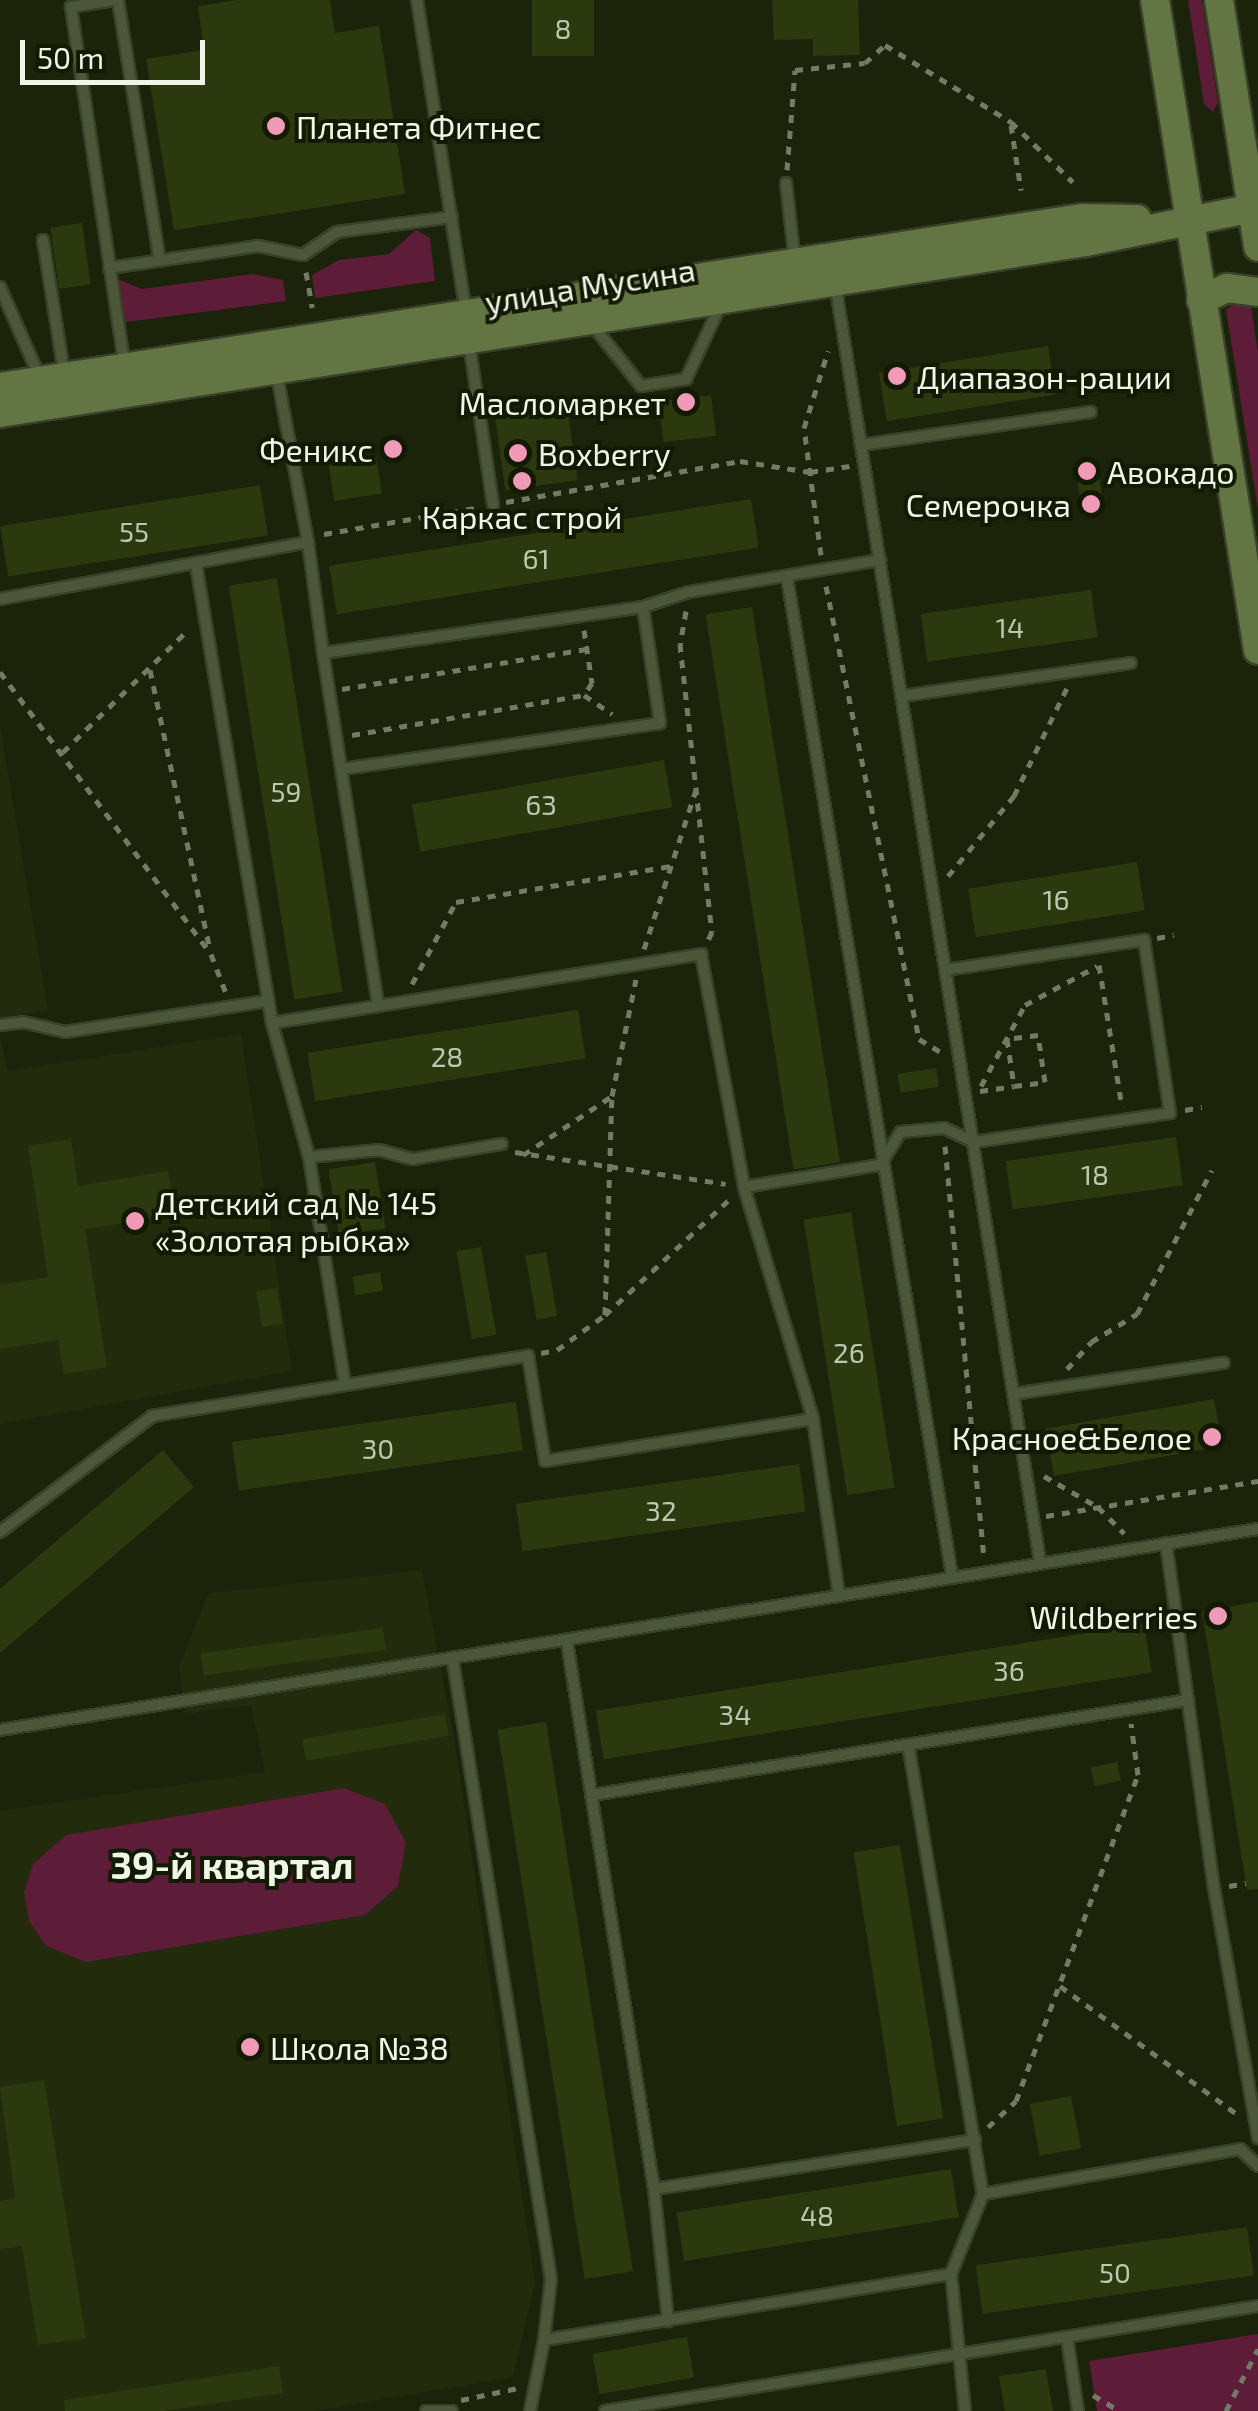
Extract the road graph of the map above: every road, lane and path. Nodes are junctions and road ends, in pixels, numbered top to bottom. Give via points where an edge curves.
1 (116, 0) edge
2 (417, 0) edge
3 (1155, 0) edge
4 (1219, 0) edge
5 (1011, 122) junction
6 (1073, 182) dead end
7 (786, 183) joint
8 (1021, 190) dead end
9 (1255, 208) edge
10 (452, 216) junction
11 (1188, 219) junction
12 (43, 240) dead end
13 (1258, 247) edge
14 (160, 261) junction
15 (795, 263) junction
16 (109, 268) junction
17 (833, 270) junction
18 (0, 286) edge
19 (1258, 292) edge
20 (723, 300) junction
21 (1202, 300) junction
22 (590, 321) junction
23 (467, 327) junction
24 (830, 344) dead end
25 (274, 357) junction
26 (124, 368) junction
27 (53, 379) junction
28 (0, 387) edge
29 (1090, 412) dead end
30 (0, 413) edge
31 (861, 445) junction
32 (864, 464) junction
33 (810, 472) junction
34 (493, 504) junction
35 (308, 542) junction
36 (880, 560) junction
37 (196, 564) junction
38 (823, 571) junction
39 (786, 576) junction
40 (689, 592) junction
41 (201, 593) junction
42 (0, 599) edge
43 (643, 607) junction
44 (582, 616) junction
45 (587, 649) junction
46 (1258, 650) edge
47 (323, 652) junction
48 (1131, 663) dead end
49 (1077, 668) junction
50 (150, 670) junction
51 (0, 672) edge
52 (329, 691) junction
53 (584, 695) junction
54 (902, 696) junction
55 (630, 727) junction
56 (337, 738) junction
57 (63, 752) junction
58 (342, 769) junction
59 (696, 790) junction
60 (671, 866) junction
61 (934, 894) junction
62 (1097, 947) junction
63 (211, 954) junction
64 (702, 954) junction
65 (639, 963) junction
66 (1100, 965) junction
67 (946, 970) junction
68 (404, 999) junction
69 (268, 1001) junction
70 (378, 1004) junction
71 (231, 1007) junction
72 (272, 1024) junction
73 (0, 1025) edge
74 (1007, 1039) junction
75 (952, 1058) dead end
76 (1014, 1086) junction
77 (978, 1091) junction
78 (612, 1096) junction
79 (968, 1108) junction
80 (1124, 1120) junction
81 (944, 1128) junction
82 (974, 1142) junction
83 (502, 1144) joint
84 (521, 1156) junction
85 (309, 1157) junction
86 (880, 1165) junction
87 (610, 1168) junction
88 (1212, 1170) dead end
89 (744, 1187) junction
90 (604, 1315) junction
91 (528, 1356) junction
92 (1224, 1363) dead end
93 (345, 1384) junction
94 (1049, 1389) junction
95 (1014, 1394) junction
96 (813, 1420) junction
97 (1024, 1464) junction
98 (1258, 1481) edge
99 (1098, 1507) junction
100 (1033, 1518) junction
101 (1258, 1529) edge
102 (0, 1532) edge
103 (1166, 1543) junction
104 (1138, 1547) junction
105 (1040, 1562) junction
106 (985, 1570) junction
107 (952, 1576) junction
108 (839, 1596) junction
109 (566, 1642) junction
110 (454, 1661) junction
111 (1188, 1700) junction
112 (1129, 1710) junction
113 (0, 1730) edge
114 (908, 1749) junction
115 (592, 1795) junction
116 (1059, 1986) junction
117 (1257, 2133) edge
118 (975, 2140) junction
119 (1258, 2166) edge
120 (654, 2189) junction
121 (983, 2194) junction
122 (951, 2274) junction
123 (1258, 2306) edge
124 (668, 2322) junction
125 (1067, 2338) junction
126 (544, 2340) junction
127 (1258, 2349) edge
128 (957, 2357) junction
129 (1074, 2384) junction
130 (532, 2385) junction
131 (451, 2410) edge
132 (426, 2411) edge
133 (530, 2411) edge
134 (605, 2411) edge
135 (965, 2411) edge
136 (1078, 2411) edge
137 (1120, 2411) edge
138 (1226, 2411) edge

1 - 14 lane
1 - 16 lane via 71,7
2 - 10 lane
3 - 11 street
4 - 9 street
5 - 6 path
5 - 7 path via 885,45 866,62 794,70
5 - 8 path
7 - 15 lane
9 - 11 street, улица Мусина
9 - 13 street
10 - 14 lane via 337,232 303,255 258,246
10 - 23 lane
11 - 17 street, улица Мусина via 1082,218
11 - 21 street
12 - 27 lane
14 - 16 lane
15 - 17 street, улица Мусина
15 - 23 street, улица Мусина
16 - 26 lane
17 - 20 street, улица Мусина
17 - 31 lane
18 - 27 lane
19 - 21 street via 1227,288
20 - 22 street, улица Мусина
20 - 22 lane via 686,379 642,386
21 - 46 street
22 - 23 street, улица Мусина
23 - 25 street, улица Мусина
23 - 34 lane
24 - 33 path via 804,428
25 - 26 street, улица Мусина
25 - 30 street, улица Мусина
25 - 35 lane
26 - 27 street, улица Мусина
27 - 28 street, улица Мусина
29 - 31 lane
31 - 32 lane
32 - 33 path
32 - 36 lane
33 - 34 path via 740,462
33 - 38 path
34 - 35 path via 322,534
35 - 37 lane
35 - 47 lane
36 - 38 lane
36 - 54 lane
37 - 41 lane
37 - 42 lane
38 - 39 lane
38 - 75 path via 918,1039
39 - 40 lane
39 - 86 lane
40 - 43 lane
40 - 59 path via 680,644
41 - 50 path via 187,635
41 - 69 lane
43 - 44 lane
43 - 55 lane via 660,723
44 - 45 path
44 - 47 lane
45 - 52 path
45 - 53 path via 592,683
47 - 52 lane
48 - 49 lane
49 - 54 lane
49 - 61 path via 1014,796
50 - 57 path
50 - 63 path
51 - 57 path
52 - 56 lane
53 - 55 path
53 - 56 path
54 - 61 lane
55 - 58 lane
56 - 58 lane
57 - 63 path
58 - 70 lane
59 - 60 path
59 - 64 path via 712,932
60 - 65 path
60 - 68 path via 456,902
61 - 67 lane
62 - 66 path
62 - 67 lane
62 - 80 lane via 1144,940 1170,1112
63 - 71 path
64 - 65 lane
64 - 89 lane
65 - 68 lane
65 - 78 path
66 - 74 path via 1025,1006
66 - 80 path
67 - 79 lane
68 - 70 lane
69 - 71 lane
69 - 72 lane
70 - 72 lane
71 - 73 lane via 64,1032 22,1022
72 - 85 lane
74 - 76 path
74 - 76 path via 1038,1035 1045,1082
74 - 77 path
76 - 77 path
77 - 79 path
78 - 84 path
78 - 87 path
79 - 82 lane
80 - 82 lane
81 - 82 lane
81 - 86 lane via 901,1132
81 - 106 path
82 - 95 lane
83 - 84 path
83 - 85 lane via 413,1159 379,1150
84 - 87 path
85 - 93 lane
86 - 89 lane
86 - 107 lane
87 - 89 path
87 - 90 path
88 - 94 path via 1137,1314 1091,1342
89 - 90 path
89 - 96 lane
90 - 91 path via 556,1350
91 - 93 lane
91 - 96 lane via 544,1461
92 - 94 lane
93 - 102 lane via 152,1416
94 - 95 lane
95 - 97 lane
96 - 108 lane
97 - 99 path
97 - 100 lane
98 - 99 path
99 - 100 path
99 - 104 path
100 - 105 lane
101 - 103 lane
103 - 104 lane
103 - 111 lane
104 - 105 lane
105 - 106 lane
106 - 107 lane
107 - 108 lane
108 - 109 lane
109 - 110 lane
109 - 115 lane
110 - 113 lane
110 - 126 lane via 551,2279
111 - 112 lane
111 - 117 lane
112 - 114 lane
112 - 116 path via 1138,1776
114 - 115 lane
114 - 118 lane
115 - 120 lane
116 - 117 path
116 - 118 path via 1016,2101
118 - 120 lane
118 - 121 lane
119 - 121 lane via 1240,2149
120 - 124 lane
121 - 122 lane
122 - 124 lane
122 - 128 lane
123 - 125 lane
124 - 126 lane
125 - 128 lane
125 - 129 lane
126 - 130 lane
127 - 138 path
128 - 134 lane
128 - 135 lane
129 - 136 lane
129 - 137 path
130 - 131 path via 462,2399
130 - 133 lane
131 - 132 lane

